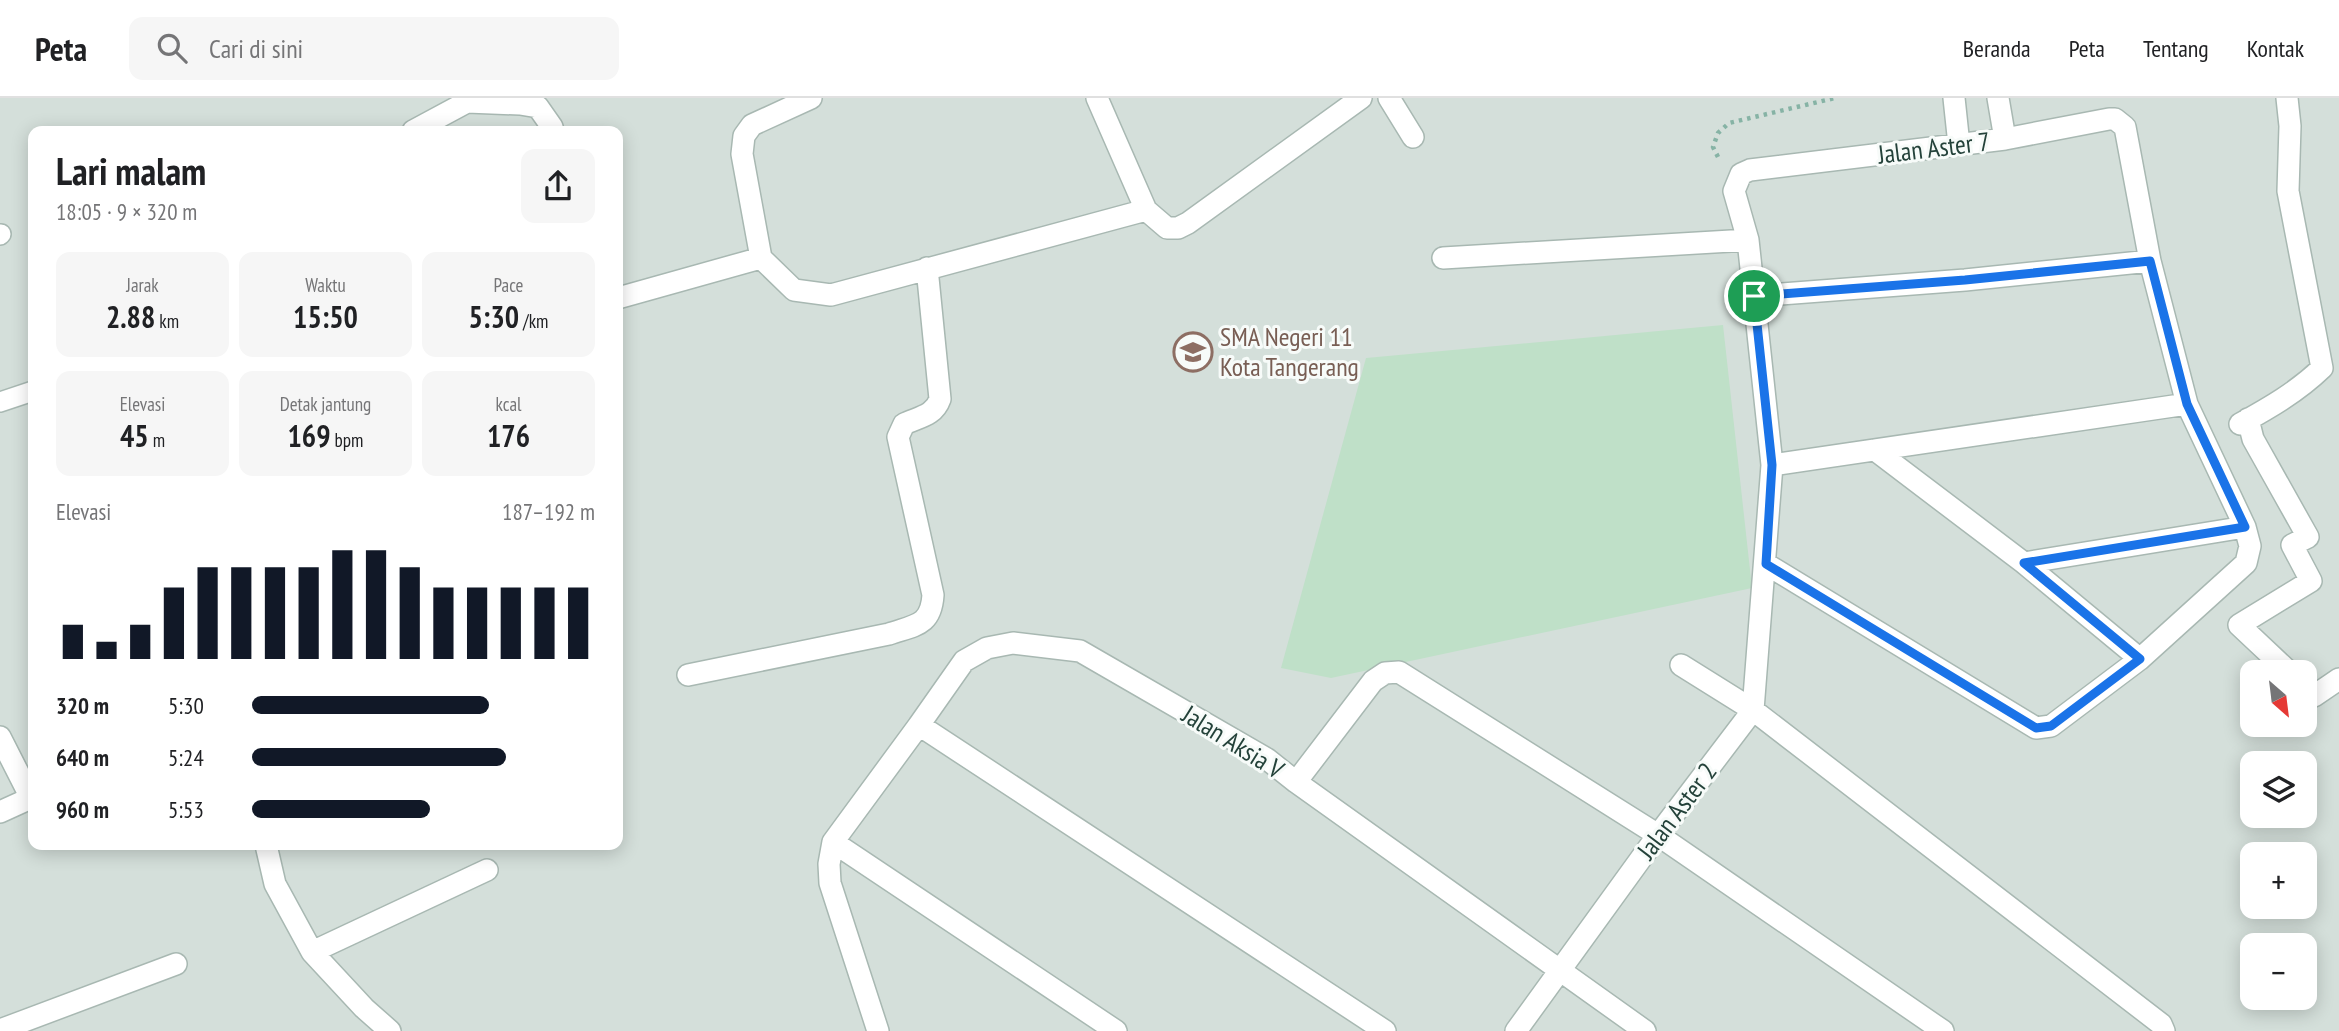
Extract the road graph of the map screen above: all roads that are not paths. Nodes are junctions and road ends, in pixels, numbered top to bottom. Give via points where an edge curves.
1 (811, 98) edge
2 (1097, 98) edge
3 (1361, 98) edge
4 (1389, 98) edge
5 (1954, 98) edge
6 (1998, 98) edge
7 (2287, 98) edge
8 (466, 100) edge
9 (422, 126) edge
10 (551, 126) edge
11 (1413, 137) dead end
12 (2005, 139) junction
13 (1959, 145) junction
14 (1146, 210) junction
15 (1748, 240) junction
16 (761, 258) junction
17 (1443, 258) dead end
18 (2150, 261) junction
19 (927, 268) junction
20 (1754, 296) junction
21 (623, 297) edge
22 (2330, 365) edge
23 (28, 392) edge
24 (0, 402) edge
25 (2187, 404) junction
26 (1875, 450) junction
27 (1772, 465) junction
28 (2245, 527) junction
29 (2024, 563) junction
30 (1766, 564) junction
31 (2140, 659) junction
32 (2276, 660) edge
33 (1681, 665) dead end
34 (688, 675) dead end
35 (2339, 679) edge
36 (2317, 694) edge
37 (1753, 710) junction
38 (919, 725) junction
39 (0, 737) edge
40 (1296, 782) junction
41 (28, 790) edge
42 (28, 800) edge
43 (0, 811) edge
44 (1658, 835) junction
45 (834, 842) junction
46 (267, 850) edge
47 (487, 870) dead end
48 (312, 951) junction
49 (176, 964) dead end
50 (1560, 971) junction
51 (0, 1030) edge
52 (390, 1031) edge
53 (878, 1031) edge
54 (1116, 1031) edge
55 (1385, 1031) edge
56 (1516, 1031) edge
57 (1645, 1031) edge
58 (1943, 1031) edge
59 (2164, 1031) edge

1 - 16 street via 752,125 744,136 742,154
2 - 14 street
3 - 14 street via 1188,223 1167,228
4 - 11 street
5 - 13 street
6 - 12 street
7 - 22 street via 2288,191
8 - 9 street
8 - 10 street via 538,107
12 - 13 street, Jalan Aster 7
12 - 18 street, Jalan Aster 7 via 2115,119 2124,127
13 - 15 street, Jalan Aster 7 via 1750,170 1737,182
14 - 19 street
15 - 17 street
15 - 20 street
16 - 19 street via 794,290 831,295
16 - 21 street
18 - 20 street
18 - 25 street
19 - 34 street via 940,398 930,414 904,425 898,437 933,595 932,611 925,620 889,634
20 - 27 street
22 - 32 street via 2244,421 2308,537 2292,545 2311,581 2239,625
23 - 24 lane
25 - 26 street
25 - 28 street
26 - 27 street
26 - 29 street
27 - 30 street
28 - 29 street
28 - 31 street via 2250,546 2246,564
29 - 31 street
30 - 31 street via 2036,728 2051,726
30 - 37 street
33 - 37 street
35 - 36 street
37 - 44 street, Jalan Aster 2
37 - 59 street via 2161,1024
38 - 40 street, Jalan Aksia V via 964,661 987,648 1013,643 1080,651 1267,759
38 - 45 street, Jalan Aksia V
38 - 55 street
39 - 41 street
40 - 44 street via 1373,681 1385,673 1399,672
40 - 50 street, Jalan Aksia V
42 - 43 street
44 - 50 street, Jalan Aster 2
44 - 58 street
45 - 53 street via 830,883
45 - 54 street
46 - 48 street via 275,884
47 - 48 street
48 - 52 street
49 - 51 street
50 - 56 street, Jalan Aster 2
50 - 57 street, Jalan Aksia V

